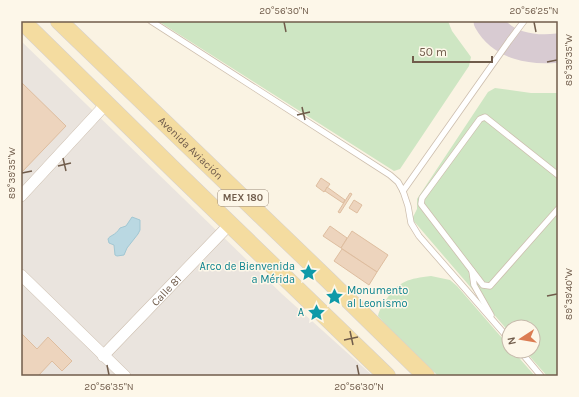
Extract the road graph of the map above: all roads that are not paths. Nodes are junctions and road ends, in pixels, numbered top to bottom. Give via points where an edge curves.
1 (22, 21) edge
2 (59, 21) edge
3 (151, 21) edge
4 (524, 21) edge
5 (106, 104) junction
6 (558, 175) edge
7 (403, 191) junction
8 (21, 196) edge
9 (558, 209) edge
10 (230, 224) junction
11 (472, 270) junction
12 (21, 275) edge
13 (497, 325) junction
14 (501, 330) edge
15 (103, 356) junction
16 (527, 359) edge
17 (125, 376) edge
18 (388, 376) edge
19 (426, 376) edge
20 (541, 376) edge

1 - 5 main road, MEX 180
2 - 19 main road, Avenida Aviación / MEX 180
3 - 7 lane via 390,174
4 - 7 lane
5 - 8 street
5 - 10 main road, MEX 180
6 - 11 lane via 485,117 480,119 420,204
7 - 13 lane via 411,223 419,236
9 - 11 lane via 490,286 483,285
10 - 15 street, Calle 81
10 - 18 main road, MEX 180
11 - 13 lane via 474,285
12 - 15 street
13 - 14 lane
15 - 17 street
16 - 20 lane

